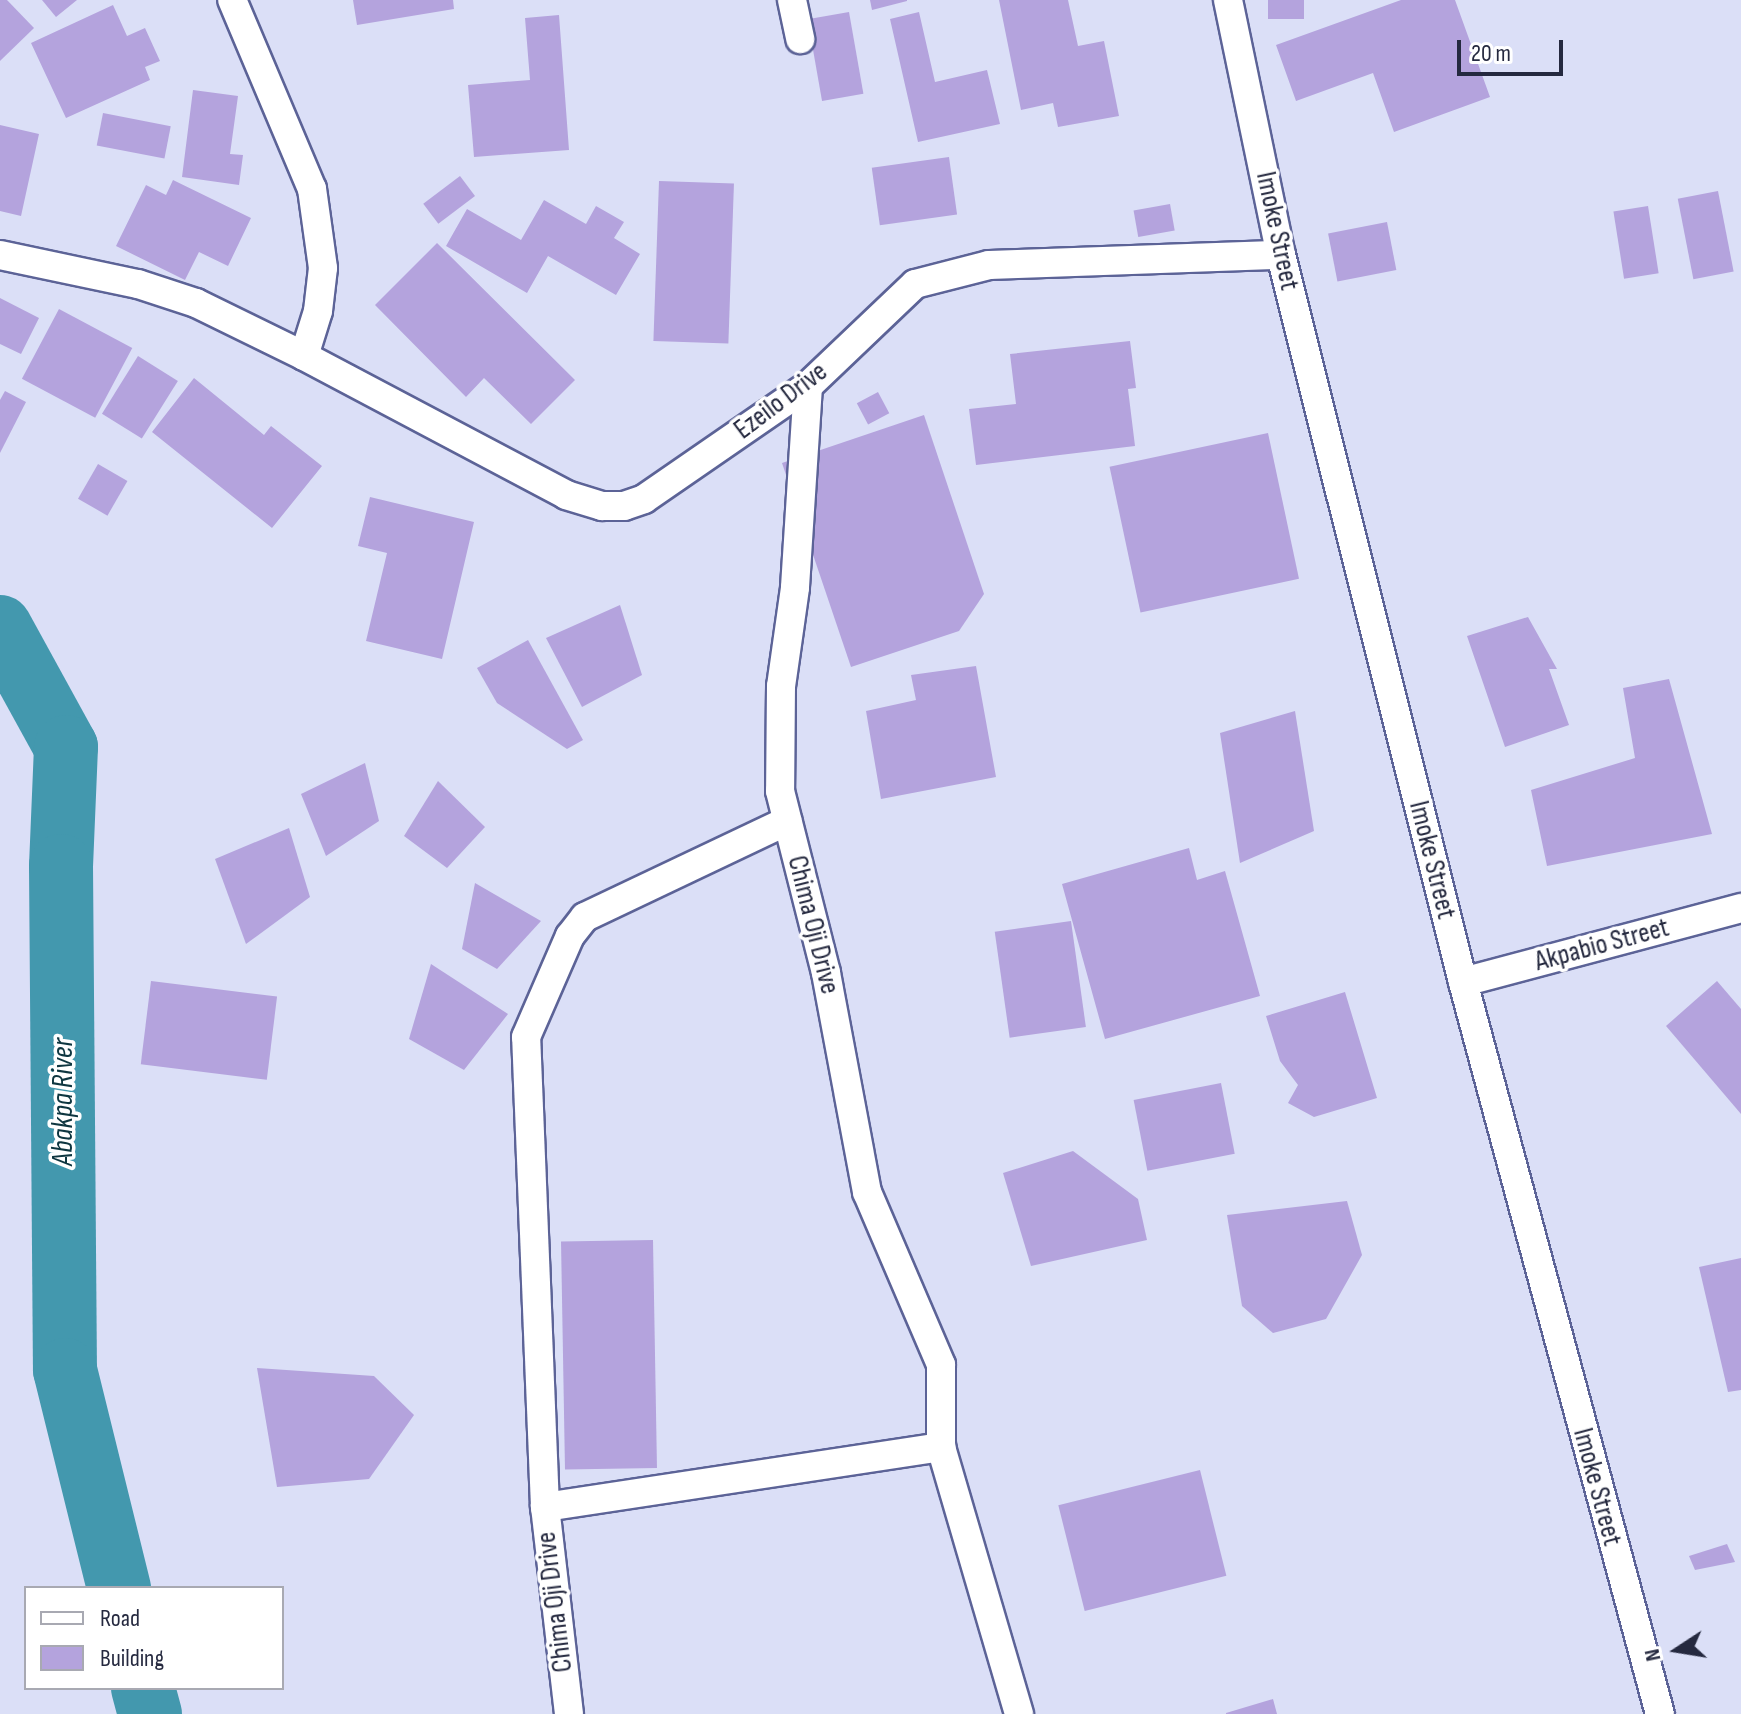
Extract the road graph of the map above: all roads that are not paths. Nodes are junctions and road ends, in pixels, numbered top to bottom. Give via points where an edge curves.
1 (232, 0) edge
2 (792, 0) edge
3 (1228, 0) edge
4 (800, 39) dead end
5 (0, 255) edge
6 (1281, 255) junction
7 (304, 356) junction
8 (808, 386) junction
9 (787, 821) junction
10 (1741, 908) edge
11 (1463, 982) junction
12 (941, 1447) junction
13 (545, 1507) junction
14 (569, 1714) edge
15 (1019, 1714) edge
16 (1660, 1714) edge

1 - 7 street via 315,204 323,268 318,311
2 - 4 street
3 - 6 street, Imoke Street
5 - 7 street, Ezeilo Drive via 138,284 196,303
6 - 8 street, Ezeilo Drive via 989,265 953,271 915,284
6 - 11 street, Imoke Street
7 - 8 street, Ezeilo Drive via 543,484 602,506 644,499
8 - 9 street, Chima Oji Drive via 795,588 777,750
9 - 12 street, Chima Oji Drive via 830,989 867,1192 941,1365
9 - 13 street via 585,917 570,936 526,1037
10 - 11 street, Akpabio Street
11 - 16 street, Imoke Street
12 - 13 street, Chima Oji Drive
12 - 15 street, Chima Oji Drive
13 - 14 street, Chima Oji Drive

